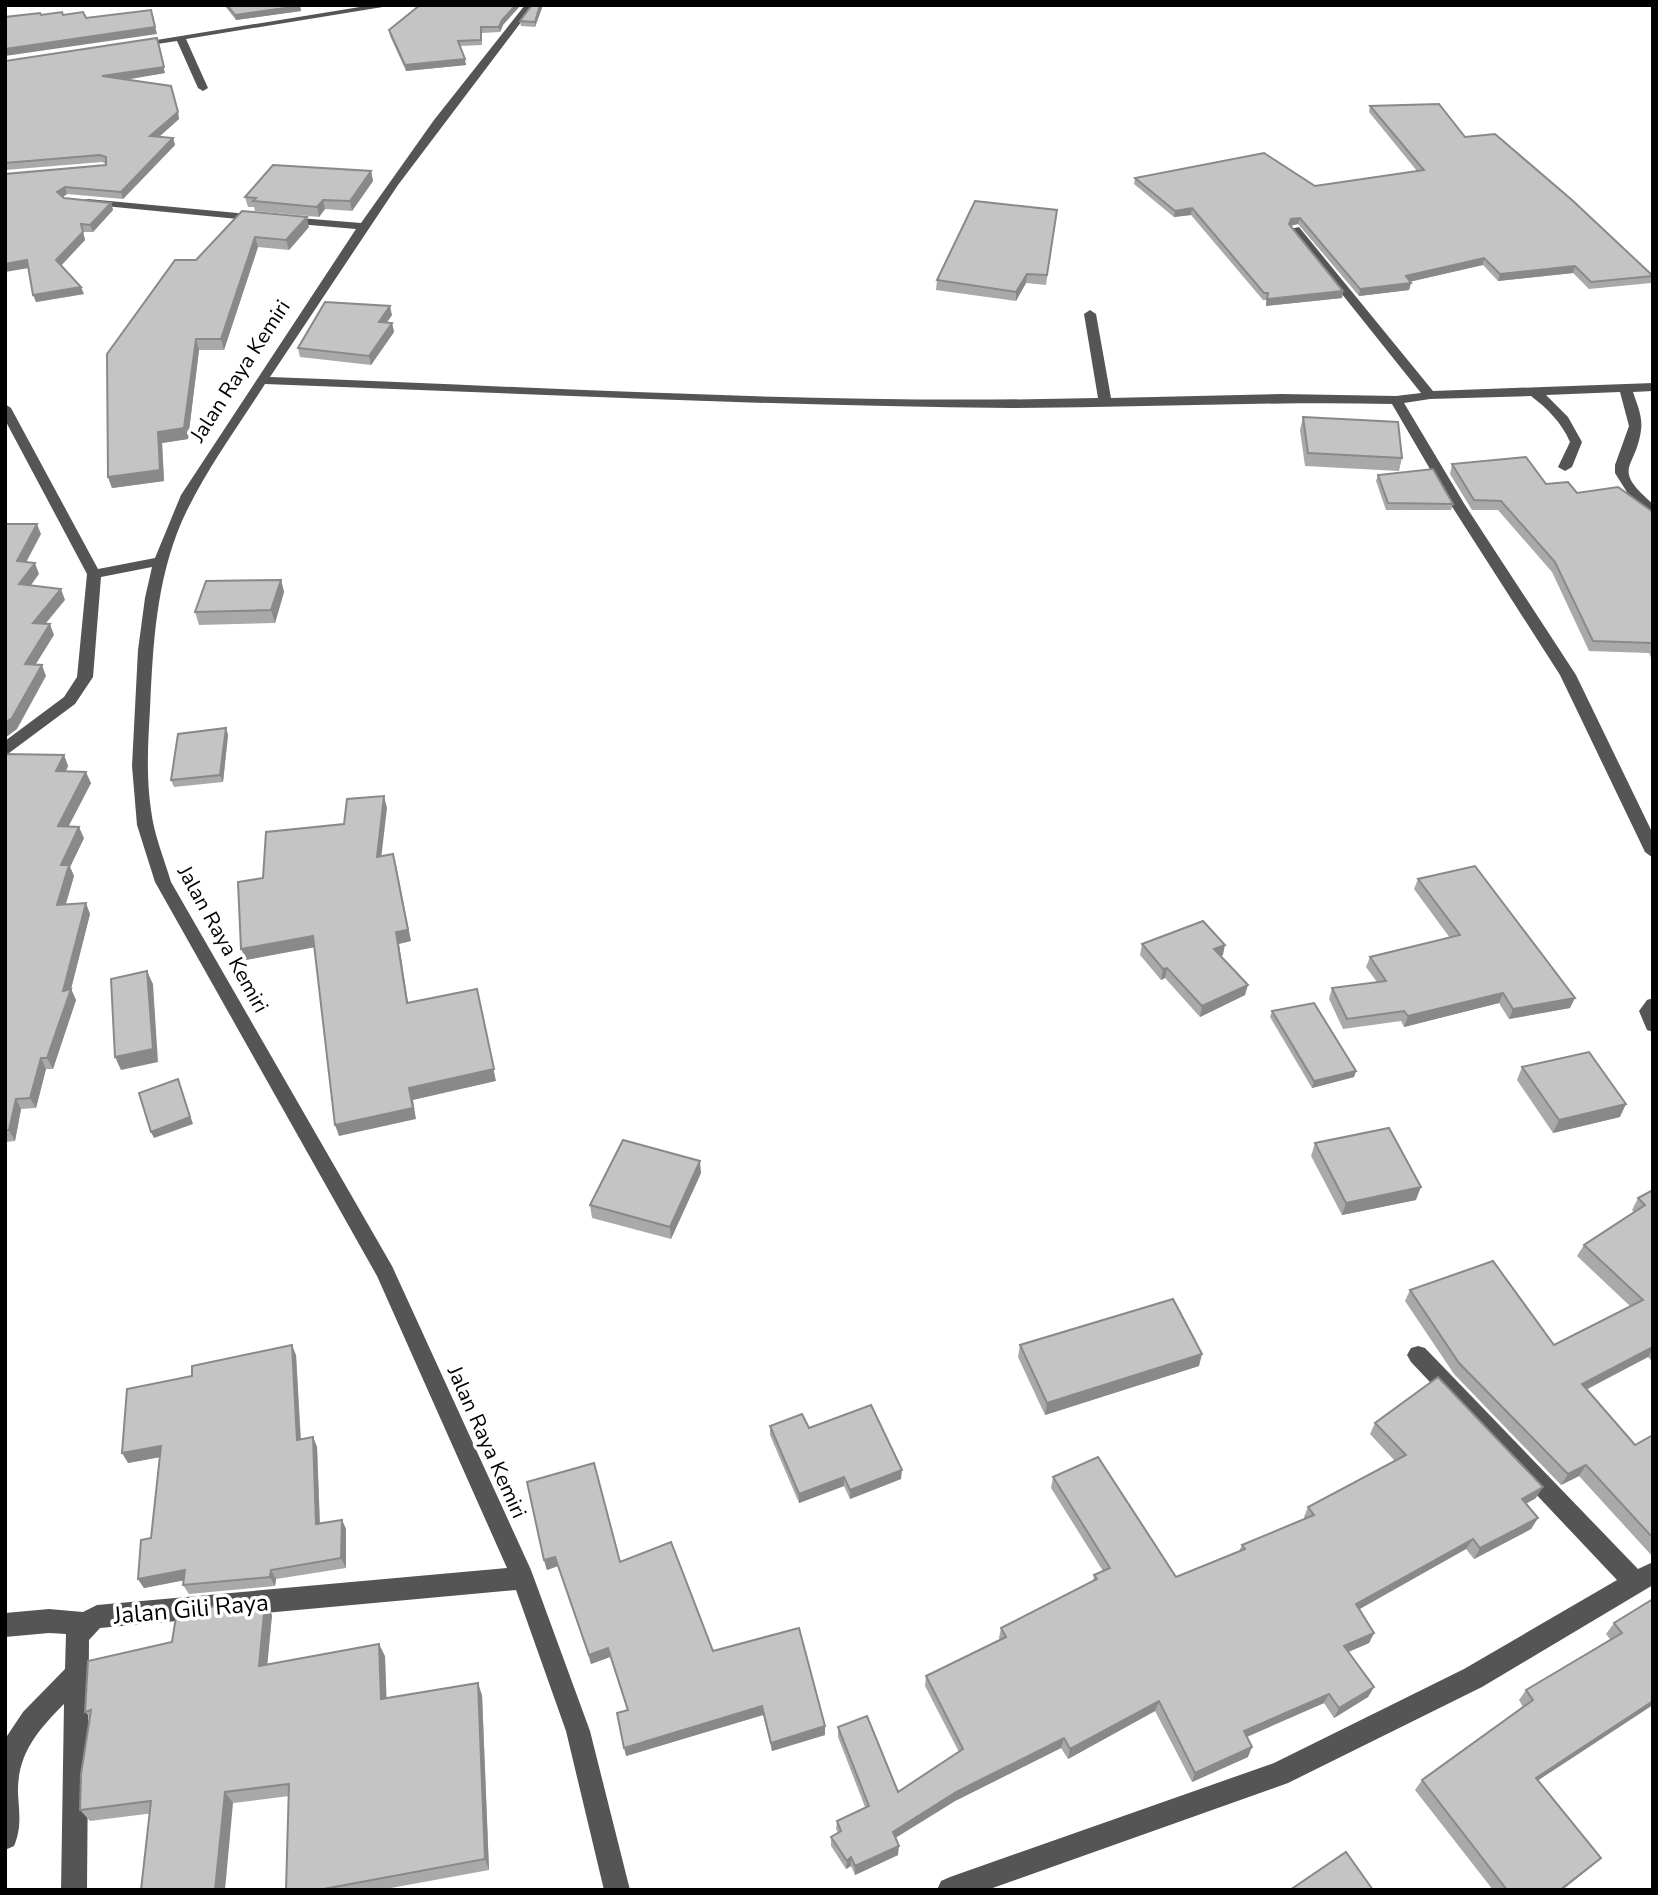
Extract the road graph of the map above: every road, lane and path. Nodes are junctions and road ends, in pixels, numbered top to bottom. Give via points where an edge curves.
1 (391, 5) edge
2 (530, 5) edge
3 (181, 38) junction
4 (127, 46) edge
5 (203, 88) dead end
6 (80, 202) edge
7 (363, 226) junction
8 (1295, 229) edge
9 (1090, 314) dead end
10 (261, 380) junction
11 (1653, 387) edge
12 (1625, 388) junction
13 (1534, 392) junction
14 (1430, 395) junction
15 (1396, 400) junction
16 (1105, 402) junction
17 (5, 408) edge
18 (10, 423) edge
19 (1565, 467) dead end
20 (1653, 511) edge
21 (159, 561) junction
22 (100, 572) junction
23 (5, 732) edge
24 (25, 733) junction
25 (5, 751) edge
26 (1653, 852) edge
27 (1653, 1005) edge
28 (1653, 1025) edge
29 (1418, 1355) dead end
30 (523, 1578) junction
31 (1644, 1578) edge
32 (85, 1624) junction
33 (5, 1625) edge
34 (76, 1675) junction
35 (5, 1837) edge
36 (74, 1890) edge
37 (617, 1890) edge
38 (950, 1890) edge

1 - 3 street
2 - 7 street, Jalan Raya Kemiri via 457,95
3 - 4 street
3 - 5 street
6 - 7 street
7 - 10 street, Jalan Raya Kemiri
8 - 14 street
9 - 16 street
10 - 16 street via 825,401
10 - 21 street, Jalan Raya Kemiri via 188,495
11 - 12 street
12 - 13 street
12 - 20 street via 1635,426 1621,475 1634,495
13 - 14 street
13 - 19 street via 1571,428 1576,442
14 - 15 street
15 - 16 street
15 - 26 street via 1465,517 1568,675
17 - 18 street
18 - 22 street
21 - 22 street
21 - 30 street, Jalan Raya Kemiri via 145,632 139,766 145,825 163,881 385,1272
22 - 24 street via 79,692
23 - 24 street
24 - 25 street
27 - 28 street via 1648,1011
29 - 31 street
30 - 32 street, Jalan Gili Raya via 97,1617
30 - 37 street, Jalan Raya Kemiri via 578,1731
31 - 38 street via 1473,1678 1279,1774
32 - 33 street
32 - 34 street, Jalan Gili Raya via 77,1637
34 - 35 street via 32,1720 10,1751
34 - 36 street, Jalan Gili Raya

